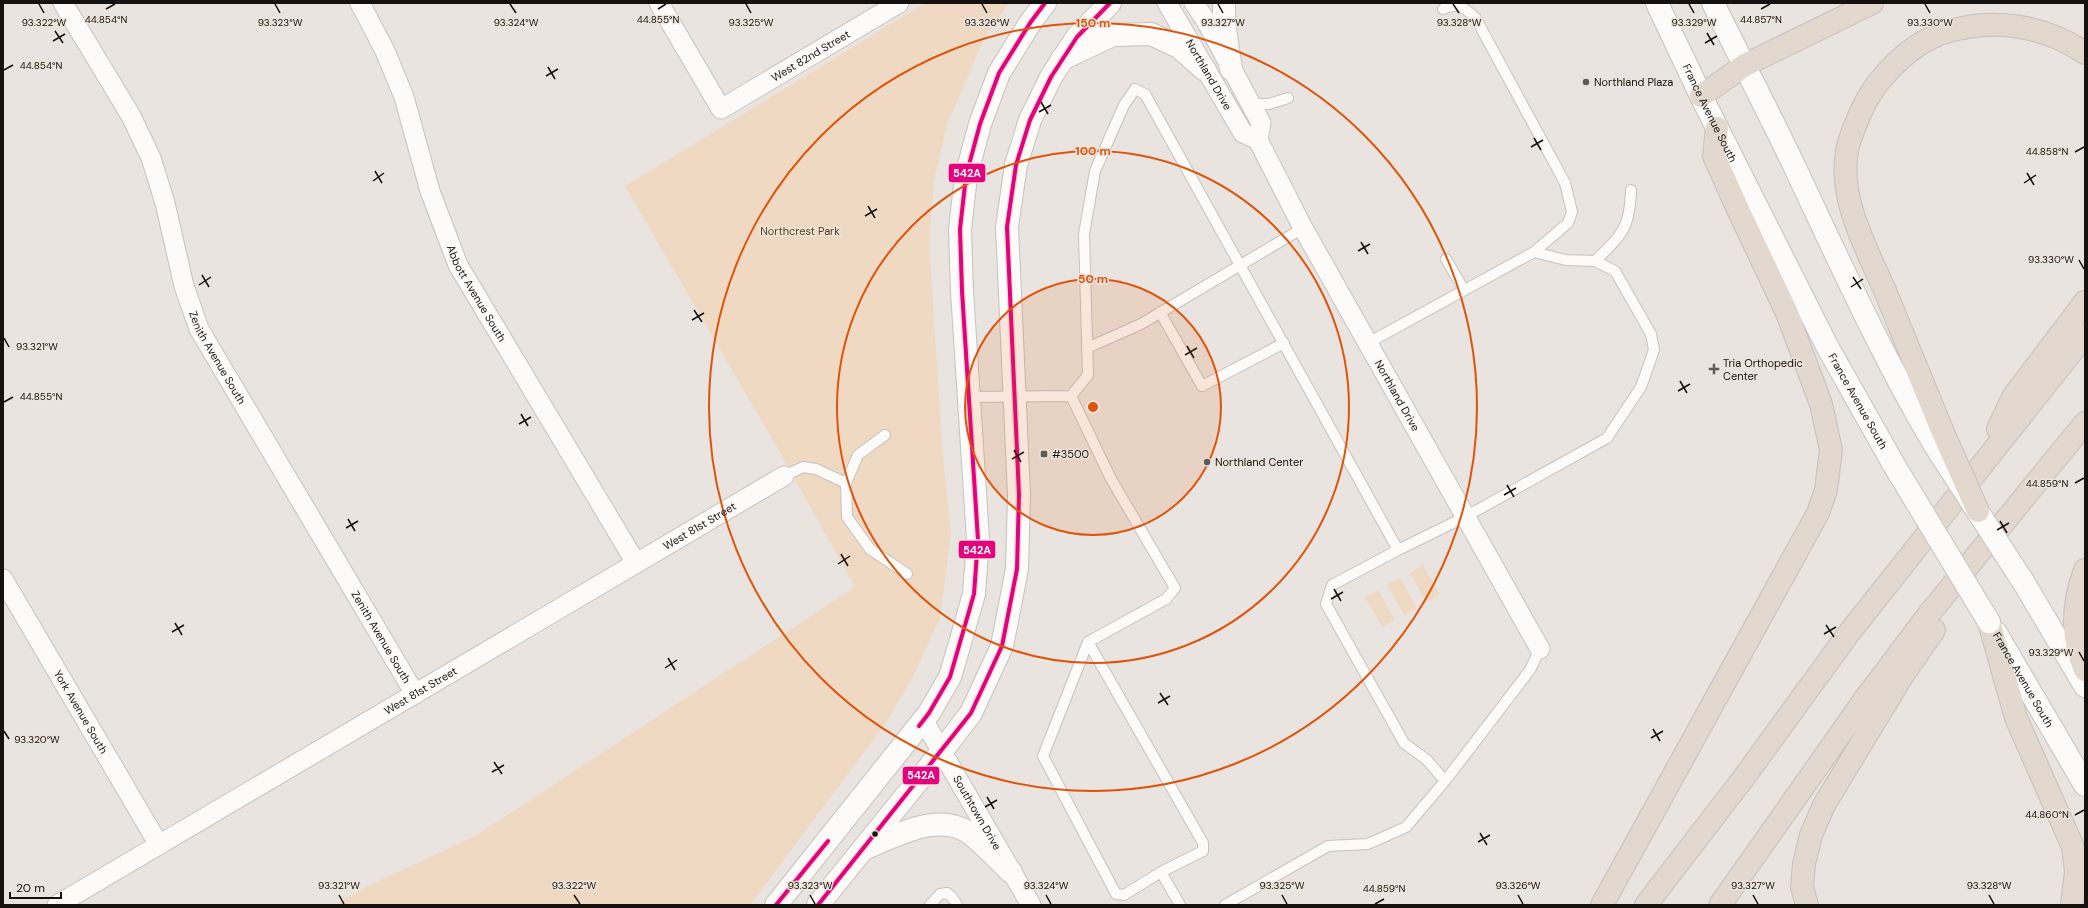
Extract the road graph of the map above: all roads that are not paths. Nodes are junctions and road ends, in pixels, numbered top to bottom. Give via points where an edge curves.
1 (63, 3) edge
2 (360, 3) edge
3 (659, 3) edge
4 (899, 3) edge
5 (1045, 3) edge
6 (1110, 3) edge
7 (1167, 3) edge
8 (1194, 3) edge
9 (1224, 3) edge
10 (1657, 3) edge
11 (1713, 3) edge
12 (1872, 3) edge
13 (1442, 9) dead end
14 (2085, 53) edge
15 (1062, 59) junction
16 (1745, 65) junction
17 (1231, 69) junction
18 (1206, 70) junction
19 (1701, 96) junction
20 (1288, 98) dead end
21 (1250, 104) junction
22 (1717, 128) junction
23 (1258, 140) junction
24 (1631, 190) dead end
25 (1303, 228) junction
26 (1534, 252) junction
27 (1446, 259) dead end
28 (1595, 261) junction
29 (1240, 264) junction
30 (1464, 290) junction
31 (2085, 302) edge
32 (1160, 312) junction
33 (2085, 335) edge
34 (1284, 343) junction
35 (1368, 344) junction
36 (1087, 348) junction
37 (1071, 396) junction
38 (969, 397) junction
39 (1014, 398) junction
40 (2085, 423) edge
41 (885, 435) dead end
42 (1938, 437) junction
43 (1977, 473) junction
44 (2043, 473) junction
45 (784, 476) joint
46 (846, 483) junction
47 (1978, 511) joint
48 (1465, 517) junction
49 (1398, 550) junction
50 (636, 564) junction
51 (2085, 570) edge
52 (907, 574) dead end
53 (3, 579) edge
54 (1989, 622) junction
55 (1088, 642) junction
56 (1540, 649) joint
57 (2085, 670) edge
58 (2085, 686) edge
59 (415, 694) junction
60 (924, 721) junction
61 (942, 751) junction
62 (1445, 781) junction
63 (2085, 785) edge
64 (159, 845) junction
65 (863, 849) junction
66 (1011, 872) junction
67 (1161, 872) junction
68 (57, 905) edge
69 (776, 905) edge
70 (818, 905) edge
71 (930, 905) edge
72 (957, 905) edge
73 (1031, 905) edge
74 (1180, 905) edge
75 (1225, 905) edge
76 (1602, 905) edge
77 (1646, 905) edge
78 (1720, 905) edge
79 (1807, 905) edge
80 (2072, 905) edge

1 - 59 street, Zenith Avenue South via 131,116 151,158 165,203 184,286 199,329
2 - 50 street, Abbott Avenue South via 385,51 404,97 430,191 458,265
3 - 4 street, West 82nd Street via 721,109
5 - 38 main road via 999,73 980,124 966,176 960,229
6 - 15 main road via 1077,37
7 - 18 street, Northland Drive
8 - 17 street, Northland Drive
9 - 17 main road via 1224,22
10 - 19 main road, France Avenue South
11 - 16 main road
12 - 16 highway
13 - 26 lane via 1462,6 1475,17 1565,183 1572,212 1568,222
14 - 42 highway via 2070,43 2028,27 1976,25 1954,29 1929,38 1901,58 1873,89 1854,128 1847,150 1847,177 1857,227
15 - 18 main road via 1113,35 1151,34 1179,47
15 - 39 main road via 1030,120 1016,165 1007,227
16 - 19 highway
16 - 42 main road via 1875,339
17 - 21 street, Northland Drive
18 - 23 street, Northland Drive via 1243,133
19 - 22 main road, France Avenue South
20 - 21 lane via 1269,104
21 - 23 street, Northland Drive via 1261,123
22 - 54 main road, France Avenue South, bridge via 1828,348 1894,465
22 - 76 highway via 1714,156 1787,313 1821,404 1831,450 1830,472 1818,513
23 - 25 street, Northland Drive
24 - 28 lane via 1626,227
25 - 29 lane
25 - 35 street, Northland Drive
26 - 28 lane via 1566,260
26 - 30 lane
27 - 30 lane
28 - 48 lane via 1615,271 1651,334 1654,350 1641,387 1607,438
29 - 32 lane
29 - 34 lane
29 - 36 lane via 1145,94 1135,89 1124,105 1094,177 1084,234
30 - 35 lane
31 - 43 highway via 2013,397
32 - 34 lane via 1202,386
32 - 36 lane
33 - 43 highway
34 - 49 lane
35 - 48 street, Northland Drive
36 - 37 lane via 1088,375
37 - 39 lane
37 - 55 lane via 1111,479 1175,588 1166,599
38 - 39 lane
38 - 60 main road via 978,540 974,594 950,677
39 - 61 main road via 1019,495 1017,569 1002,646 970,712
40 - 44 highway
41 - 46 lane via 858,455
42 - 47 highway, bridge
43 - 77 highway via 1849,633 1745,776
44 - 78 highway via 1929,614 1874,687
44 - 79 highway via 1901,678 1824,806 1811,835 1804,864 1802,887
45 - 46 lane via 802,467 816,469
45 - 50 street, West 81st Street
46 - 52 lane via 847,517 870,549
47 - 58 main road, bridge
48 - 49 lane
48 - 56 street, Northland Drive
49 - 62 lane via 1332,585 1326,604 1404,743 1427,760
50 - 59 street, West 81st Street
51 - 57 highway via 2077,591 2074,613
53 - 64 street, York Avenue South
54 - 63 main road, France Avenue South
54 - 80 highway via 2016,718 2074,847 2076,872
55 - 67 lane via 1204,843 1203,851
55 - 67 lane via 1043,756 1116,894 1124,895
56 - 62 lane via 1530,670
59 - 64 street, West 81st Street
60 - 61 street, Southtown Drive
60 - 69 main road
61 - 65 main road
61 - 66 street, Southtown Drive
62 - 75 lane via 1406,827 1368,844 1328,846
64 - 68 street, West 81st Street
65 - 66 main road via 912,829 943,823 970,833
65 - 70 main road
66 - 73 street, Southtown Drive
67 - 74 lane
71 - 72 lane via 940,894 947,893

